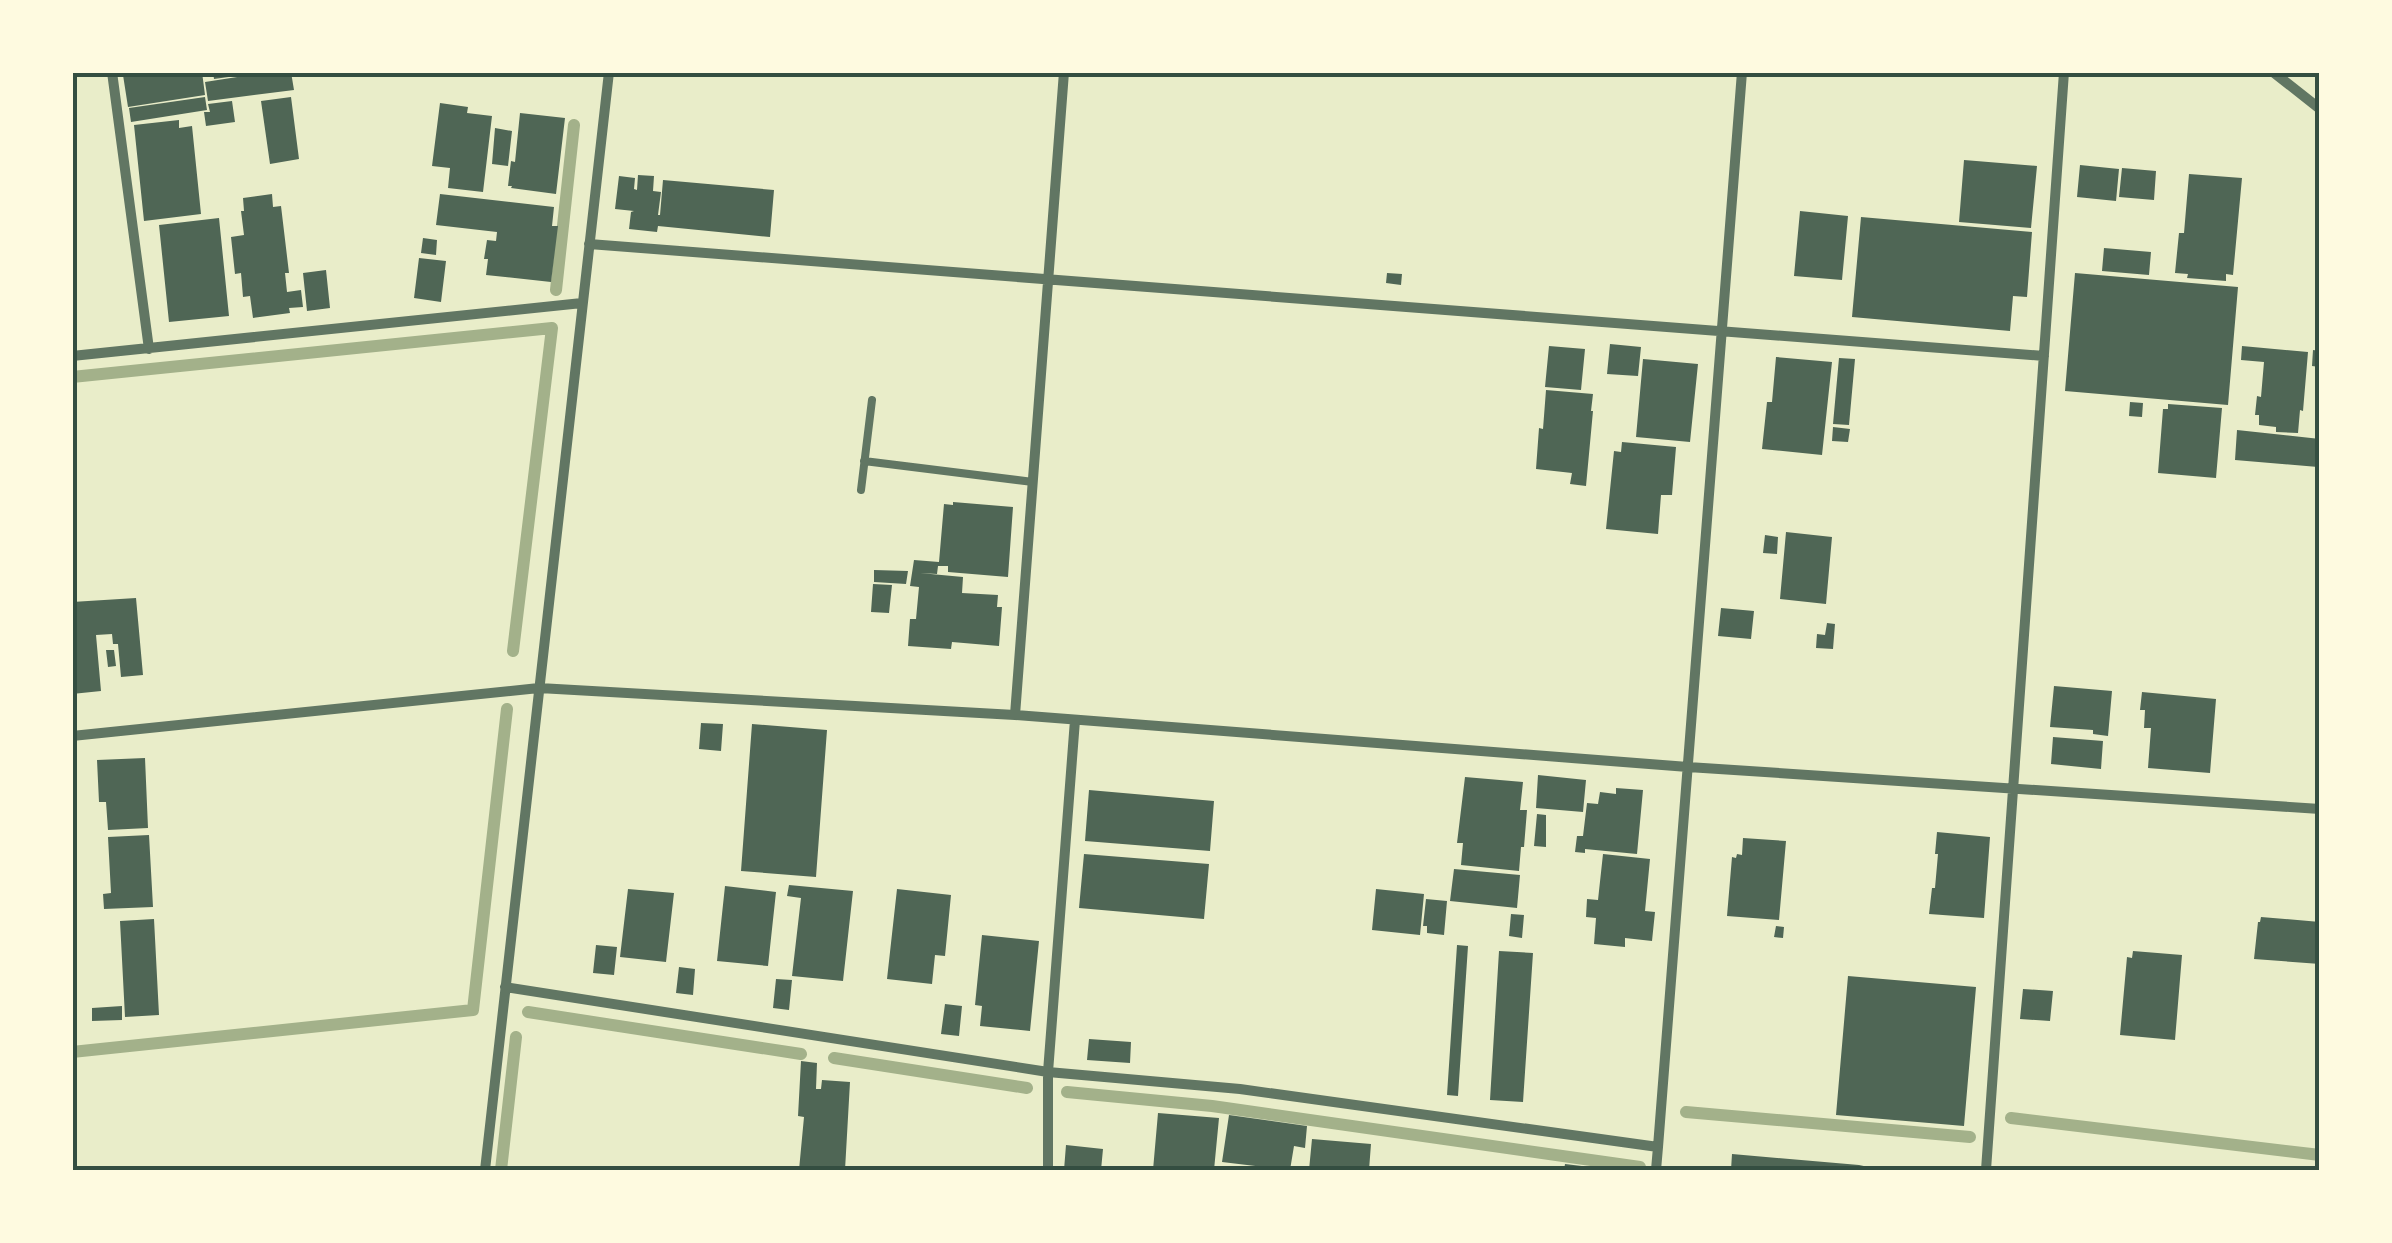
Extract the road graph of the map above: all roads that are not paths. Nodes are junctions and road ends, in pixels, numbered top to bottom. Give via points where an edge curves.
1 (112, 72) edge
2 (609, 72) edge
3 (1064, 72) edge
4 (1742, 72) edge
5 (2064, 72) edge
6 (2272, 72) edge
7 (2320, 110) edge
8 (590, 244) junction
9 (1048, 280) junction
10 (582, 303) junction
11 (1722, 330) junction
12 (149, 349) junction
13 (72, 356) edge
14 (2044, 356) junction
15 (872, 400) dead end
16 (864, 461) junction
17 (1033, 482) junction
18 (860, 490) dead end
19 (539, 688) junction
20 (1015, 714) junction
21 (1075, 720) junction
22 (72, 736) edge
23 (1688, 767) junction
24 (2014, 787) junction
25 (2320, 810) edge
26 (506, 987) junction
27 (1048, 1072) junction
28 (1658, 1146) junction
29 (485, 1170) edge
30 (1048, 1170) edge
31 (1656, 1170) edge
32 (1986, 1170) edge

1 - 12 street
2 - 8 street
3 - 9 street
4 - 11 street
5 - 14 street
6 - 7 street
8 - 9 street
8 - 10 street
9 - 11 street
9 - 17 street
10 - 12 street
10 - 19 street
11 - 14 street
11 - 23 street
12 - 13 street
14 - 24 street
15 - 16 lane
16 - 17 lane
16 - 18 lane
17 - 20 street
19 - 20 street
19 - 22 street
19 - 26 street
20 - 21 street
21 - 23 street
21 - 27 street
23 - 24 street
23 - 28 street
24 - 25 street
24 - 32 street
26 - 27 street
26 - 29 street
27 - 28 street via 1240,1089
27 - 30 street
28 - 31 street

